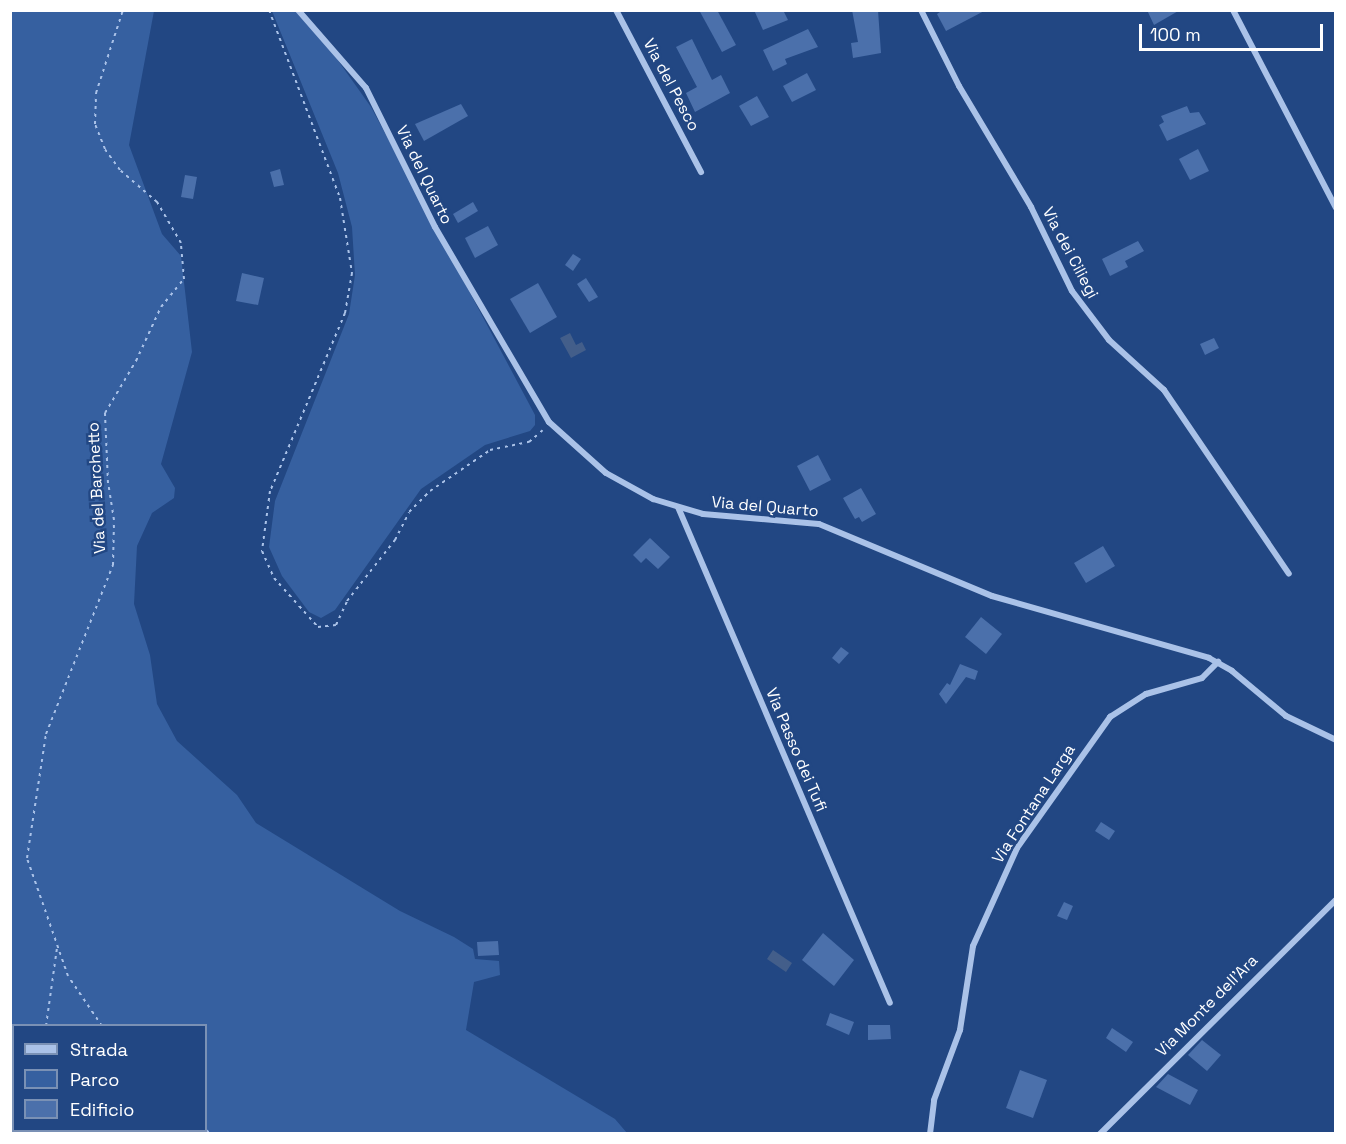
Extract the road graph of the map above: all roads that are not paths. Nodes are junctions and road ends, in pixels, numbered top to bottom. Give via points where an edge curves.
1 (298, 10) edge
2 (616, 10) edge
3 (921, 10) edge
4 (1233, 10) edge
5 (701, 171) dead end
6 (1335, 208) edge
7 (678, 507) junction
8 (1288, 574) dead end
9 (1218, 662) junction
10 (1335, 740) edge
11 (1335, 900) edge
12 (890, 1003) dead end
13 (930, 1134) edge
14 (1100, 1134) edge

1 - 7 street, Via del Quarto via 366,88 435,227 549,422 611,477 646,496
2 - 5 street, Via del Pesco
3 - 8 street, Via dei Ciliegi via 959,86 1031,207 1072,291 1113,345 1164,390
4 - 6 street
7 - 9 street, Via del Quarto via 723,518 819,524 981,593
7 - 12 street, Via Passo dei Tufi
9 - 10 street, Via del Quarto via 1286,716
9 - 13 street, Via Fontana Larga via 1202,678 1146,694 1116,711 1017,848 973,946 960,1030 934,1100
11 - 14 street, Via Monte dell'Ara

